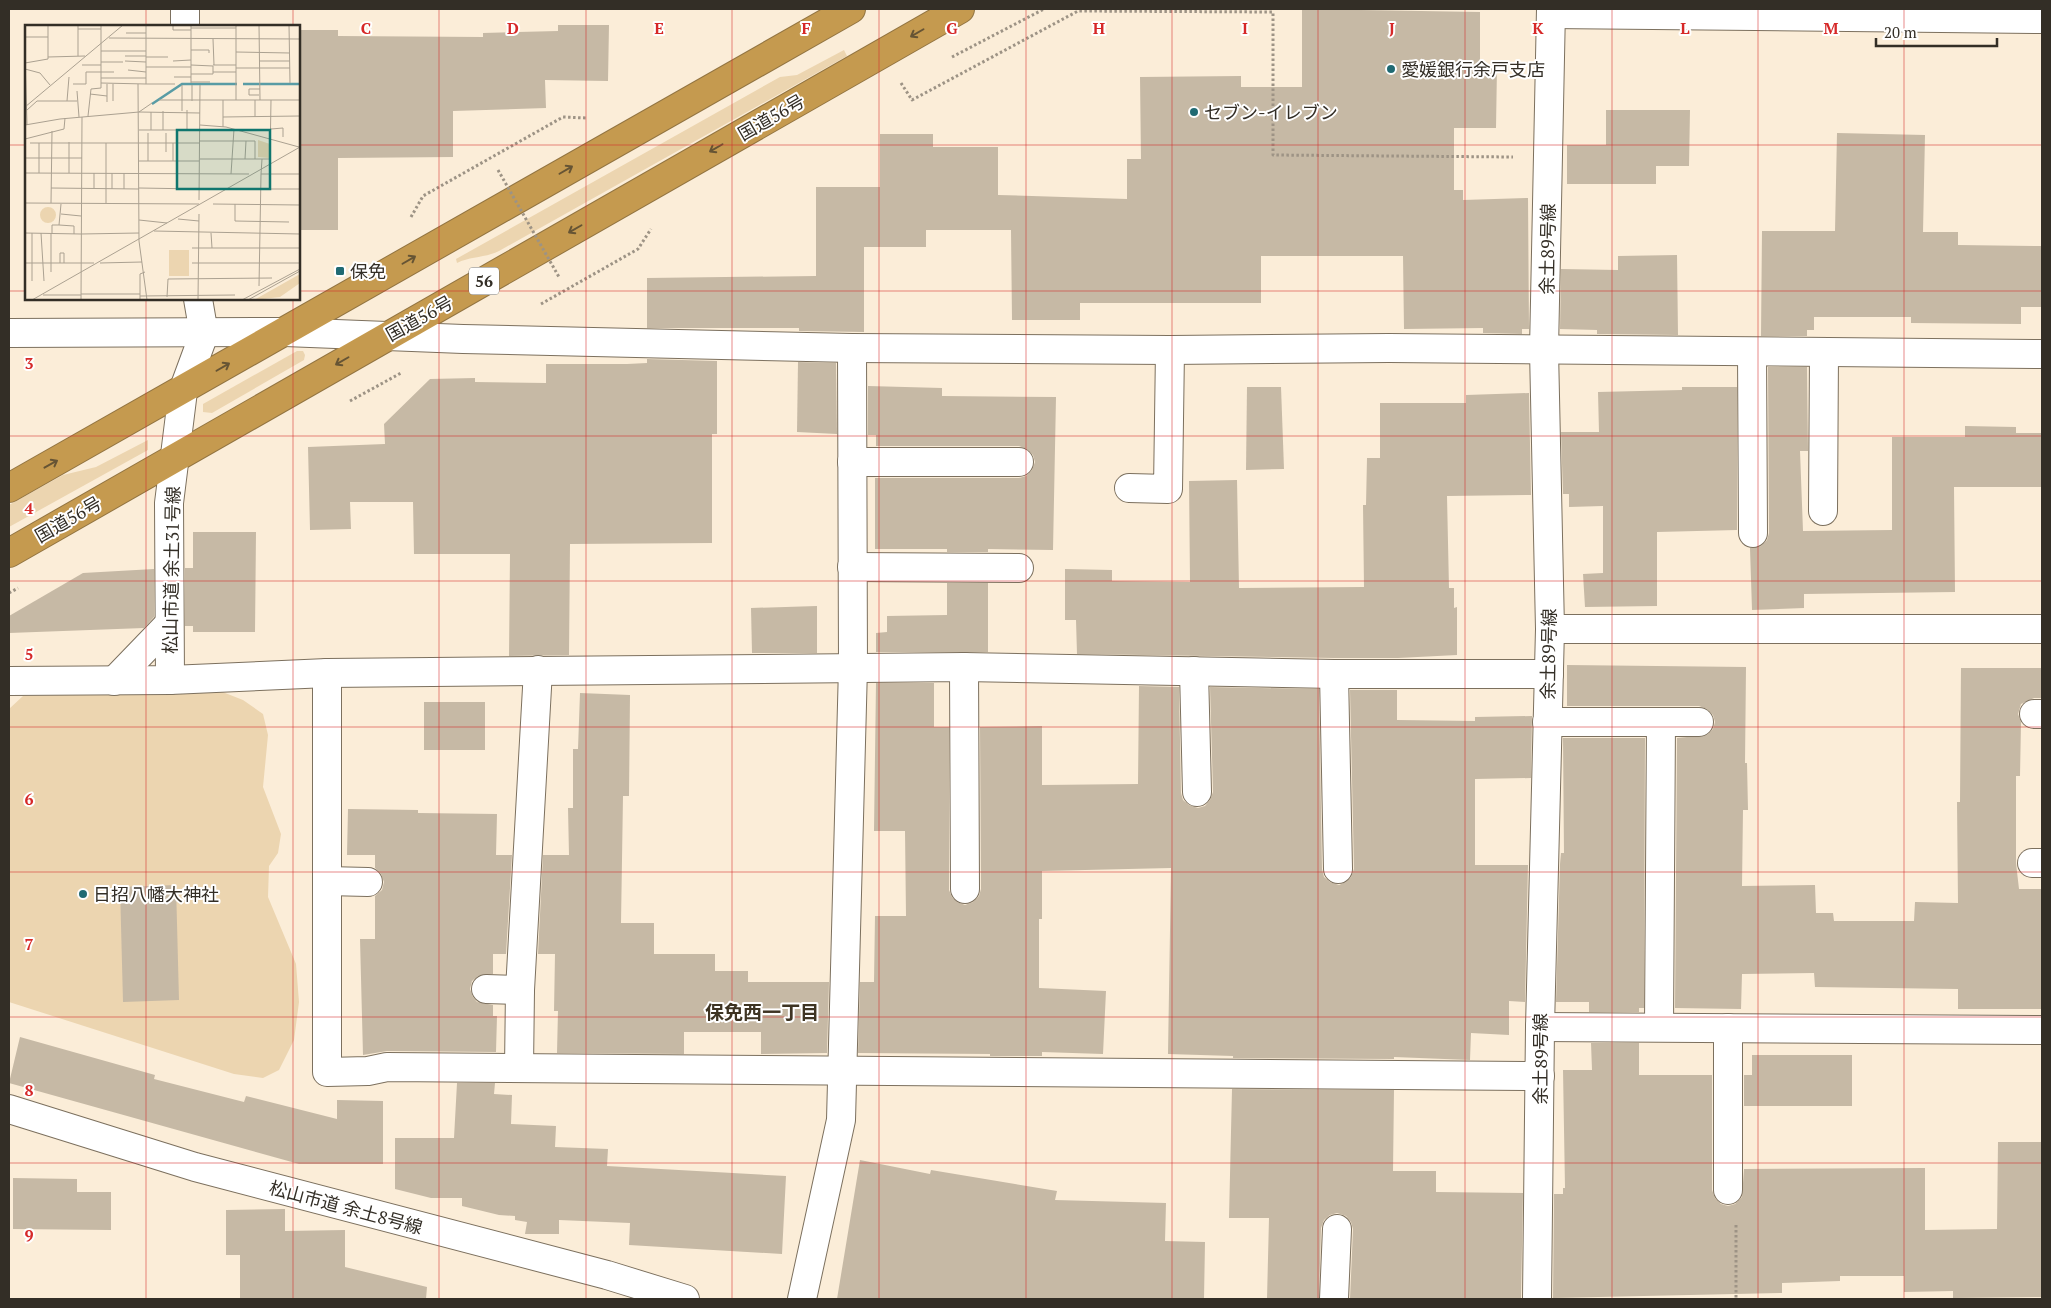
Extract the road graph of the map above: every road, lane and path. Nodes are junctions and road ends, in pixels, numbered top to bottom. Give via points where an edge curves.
1 (185, 9) edge
2 (850, 9) edge
3 (960, 9) edge
4 (1044, 9) edge
5 (1551, 12) edge
6 (2042, 19) edge
7 (185, 25) edge
8 (950, 58) dead end
9 (909, 80) dead end
10 (894, 88) dead end
11 (912, 100) dead end
12 (596, 115) dead end
13 (1548, 157) junction
14 (498, 170) dead end
15 (405, 220) dead end
16 (656, 226) dead end
17 (559, 277) dead end
18 (198, 300) edge
19 (540, 304) dead end
20 (285, 332) junction
21 (9, 333) edge
22 (204, 334) junction
23 (386, 336) junction
24 (852, 348) junction
25 (1170, 350) junction
26 (1544, 350) junction
27 (1752, 352) junction
28 (1824, 353) junction
29 (2042, 354) edge
30 (410, 368) dead end
31 (183, 390) junction
32 (345, 403) dead end
33 (175, 458) junction
34 (852, 462) junction
35 (1019, 462) dead end
36 (9, 488) edge
37 (1128, 488) dead end
38 (1823, 512) dead end
39 (1753, 533) dead end
40 (9, 553) edge
41 (852, 567) junction
42 (1019, 568) dead end
43 (26, 584) dead end
44 (9, 593) edge
45 (169, 624) junction
46 (1550, 629) junction
47 (2042, 629) edge
48 (853, 667) junction
49 (964, 667) junction
50 (538, 670) junction
51 (1194, 671) junction
52 (170, 673) junction
53 (327, 673) junction
54 (1334, 674) junction
55 (1548, 674) junction
56 (9, 681) edge
57 (114, 681) junction
58 (1547, 722) junction
59 (1661, 722) junction
60 (1699, 722) dead end
61 (1197, 792) dead end
62 (1338, 869) dead end
63 (327, 881) junction
64 (368, 882) dead end
65 (965, 889) dead end
66 (486, 989) dead end
67 (520, 990) junction
68 (1540, 1027) junction
69 (1659, 1028) junction
70 (1728, 1028) junction
71 (2042, 1030) edge
72 (519, 1068) junction
73 (842, 1070) junction
74 (1540, 1076) junction
75 (9, 1110) edge
76 (1728, 1190) joint
77 (1337, 1229) dead end
78 (684, 1299) edge
79 (802, 1299) edge
80 (1334, 1299) edge
81 (1537, 1299) edge
82 (1736, 1299) edge

1 - 7 street
20 -> 2 highway
3 -> 23 highway, 国道56号 / 56
4 - 8 path
5 - 6 street
5 - 13 street, 余土89号線
9 - 10 path
11 - 13 path via 1078,11 1273,12 1273,155
12 - 15 path via 588,118 563,117 422,196 414,215
13 - 26 street, 余土89号線
14 - 17 path, bridge
16 - 19 path via 649,231 638,250
18 - 22 street
20 - 22 street
20 - 23 street
31 -> 20 highway
21 - 22 street
22 - 31 street, 松山市道 余土31号線
23 - 24 street
23 -> 33 highway, 国道56号 / 56
24 - 25 street
24 - 34 street
25 - 26 street
25 - 37 street via 1168,489
26 - 27 street
26 - 46 street, 余土89号線
27 - 28 street
27 - 39 street
28 - 29 street
28 - 38 street
30 - 32 path
31 - 33 street, 松山市道 余土31号線
36 -> 31 highway
33 - 40 highway, 国道56号 / 56
33 - 45 street, 松山市道 余土31号線 via 168,503
34 - 35 street
34 - 41 street
41 - 42 street
41 - 48 street
43 - 44 path
45 - 52 street, 松山市道 余土31号線
45 - 57 street
46 - 47 street
46 - 55 street, 余土89号線
48 - 49 street
48 - 50 street
48 - 73 street
49 - 51 street
49 - 65 street
50 - 53 street
50 - 67 street
51 - 54 street
51 - 61 street
52 - 53 street
52 - 57 street
53 - 63 street
54 - 55 street
54 - 62 street
55 - 58 street, 余土89号線
56 - 57 street
58 - 59 street
58 - 68 street, 余土89号線
59 - 60 street
59 - 69 street
63 - 64 street
63 - 72 street via 327,1072 387,1067
66 - 67 street
67 - 72 street
68 - 69 street
68 - 74 street, 余土89号線
69 - 70 street
70 - 71 street
70 - 76 street
72 - 73 street
73 - 74 street
73 - 79 street via 841,1120
74 - 81 street, 余土89号線
75 - 78 street, 松山市道 余土8号線 via 195,1167 607,1275
76 - 82 path via 1735,1201
77 - 80 street

